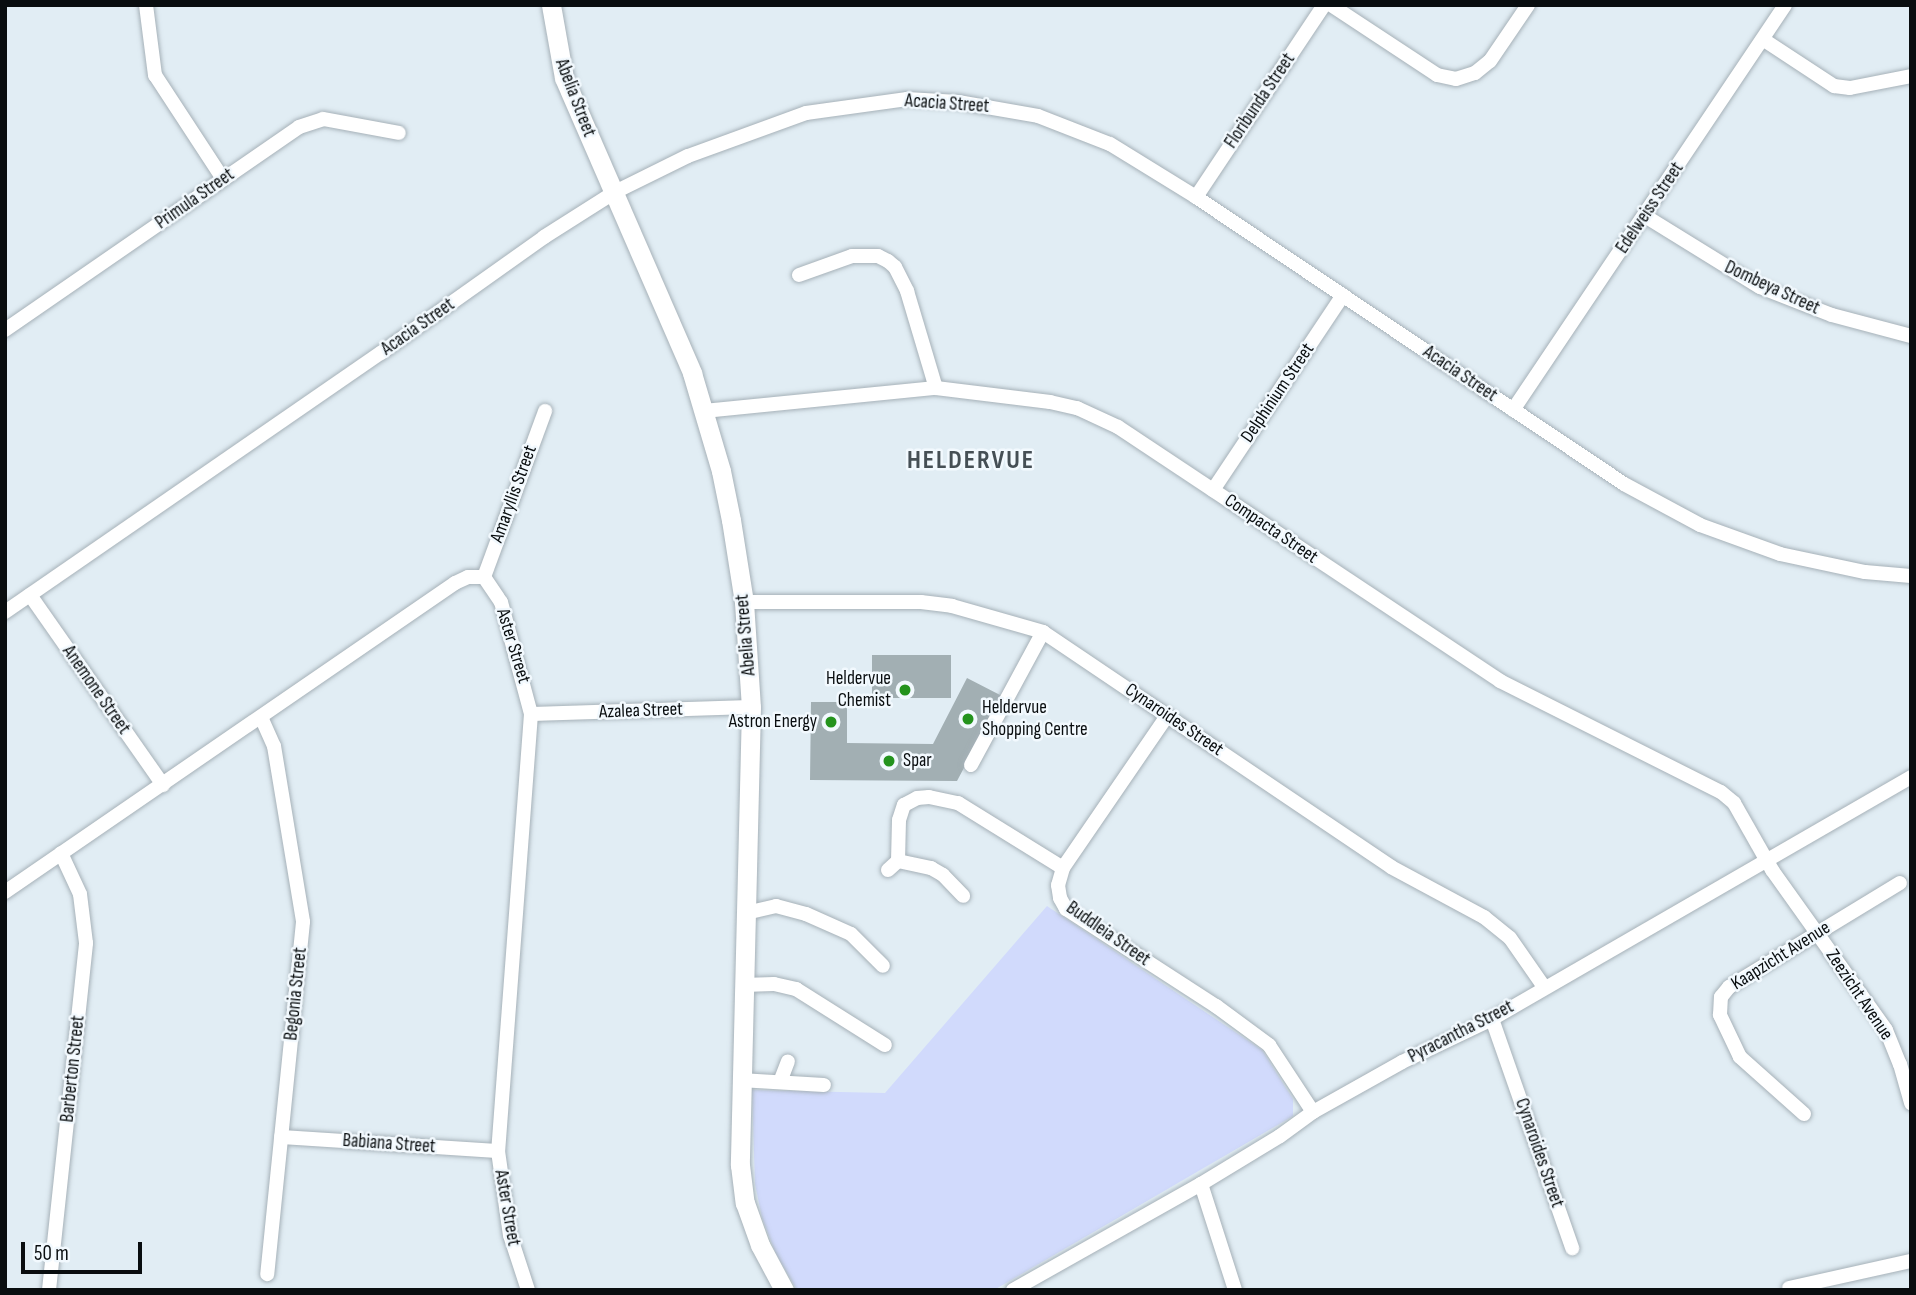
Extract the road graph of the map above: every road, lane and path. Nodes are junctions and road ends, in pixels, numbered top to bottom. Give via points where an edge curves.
1 (146, 5) edge
2 (551, 5) edge
3 (1324, 5) edge
4 (1331, 5) edge
5 (1528, 5) edge
6 (1785, 5) edge
7 (1764, 40) junction
8 (1911, 76) edge
9 (399, 133) dead end
10 (223, 179) junction
11 (615, 192) junction
12 (1196, 197) junction
13 (1645, 216) junction
14 (799, 275) dead end
15 (1343, 295) junction
16 (5, 330) edge
17 (1911, 336) edge
18 (936, 388) junction
19 (1513, 410) junction
20 (545, 411) dead end
21 (704, 411) junction
22 (1213, 490) junction
23 (1911, 576) edge
24 (484, 577) junction
25 (30, 594) junction
26 (744, 601) junction
27 (5, 612) edge
28 (1043, 632) junction
29 (751, 707) junction
30 (531, 714) junction
31 (1167, 716) junction
32 (261, 717) junction
33 (971, 765) dead end
34 (1911, 777) edge
35 (163, 785) junction
36 (61, 853) junction
37 (1766, 860) junction
38 (1063, 868) junction
39 (1900, 883) dead end
40 (5, 892) edge
41 (963, 896) dead end
42 (746, 913) junction
43 (1817, 934) junction
44 (883, 966) dead end
45 (743, 985) junction
46 (1544, 987) junction
47 (1492, 1019) junction
48 (885, 1045) dead end
49 (788, 1061) dead end
50 (740, 1080) junction
51 (780, 1082) junction
52 (824, 1085) dead end
53 (1911, 1103) edge
54 (1313, 1112) junction
55 (1804, 1114) dead end
56 (281, 1138) junction
57 (498, 1151) junction
58 (1201, 1184) junction
59 (1572, 1248) dead end
60 (1911, 1261) edge
61 (267, 1274) dead end
62 (1789, 1288) edge
63 (49, 1290) edge
64 (528, 1290) edge
65 (784, 1290) edge
66 (1013, 1290) edge
67 (1235, 1290) edge

1 - 10 street via 155,75
2 - 11 street, Abelia Street via 564,78
3 - 12 street, Floribunda Street
4 - 5 street via 1437,75 1456,79 1475,73 1490,61
6 - 7 street, Edelweiss Street
7 - 8 street via 1834,86 1850,88
7 - 13 street, Edelweiss Street
9 - 10 street, Primula Street via 341,120 311,121
10 - 16 street, Primula Street
11 - 12 street, Acacia Street via 688,156 806,113 907,99 1038,116 1110,144
11 - 21 street, Abelia Street via 679,337
11 - 25 street, Acacia Street
12 - 15 street, Acacia Street
13 - 17 street, Dombeya Street via 1760,287 1832,315
13 - 19 street, Edelweiss Street
14 - 18 street via 852,256 878,256 888,261 907,291
15 - 19 street, Acacia Street
15 - 22 street, Delphinium Street
18 - 21 street, Compacta Street
18 - 22 street, Compacta Street via 1077,408 1118,427
19 - 23 street, Acacia Street via 1624,484 1700,525 1780,554 1866,572
20 - 24 street, Amaryllis Street
21 - 26 street, Abelia Street via 721,471
22 - 37 street, Compacta Street via 1500,681 1721,792 1744,819
24 - 30 street, Aster Street via 500,602
24 - 32 street via 455,583
25 - 27 street, Acacia Street
25 - 35 street, Anemone Street
26 - 28 street, Cynaroides Street via 921,602
26 - 29 street, Abelia Street
28 - 31 street, Cynaroides Street
28 - 33 street
29 - 30 street, Azalea Street
29 - 42 street, Abelia Street
30 - 57 street, Aster Street
31 - 38 street
31 - 46 street, Cynaroides Street via 1391,867 1484,917 1510,938
32 - 35 street
32 - 56 street, Begonia Street via 274,746 302,903
34 - 37 street, Pyracantha Street
35 - 36 street
36 - 40 street
36 - 63 street, Barberton Street via 80,894 86,943
37 - 43 street, Zeezicht Avenue
37 - 46 street, Pyracantha Street
38 - 41 street via 958,803 929,797 909,801 901,811 893,865 931,868
38 - 54 street, Buddleia Street via 1058,892 1066,909 1269,1045
39 - 43 street, Kaapzicht Avenue
42 - 44 street via 776,906 806,914 851,934
42 - 45 street, Abelia Street
43 - 53 street, Zeezicht Avenue via 1886,1030
43 - 55 street, Kaapzicht Avenue via 1729,987 1721,996 1719,1009 1741,1057
45 - 48 street via 796,989
45 - 50 street, Abelia Street
46 - 47 street, Pyracantha Street
47 - 54 street, Pyracantha Street
47 - 59 street, Cynaroides Street
49 - 51 street
50 - 51 street
50 - 65 street, Abelia Street via 745,1203
51 - 52 street
54 - 58 street, Pyracantha Street
56 - 57 street, Babiana Street
56 - 61 street, Begonia Street
57 - 64 street, Aster Street via 510,1235
58 - 66 street, Pyracantha Street
58 - 67 street
60 - 62 street

